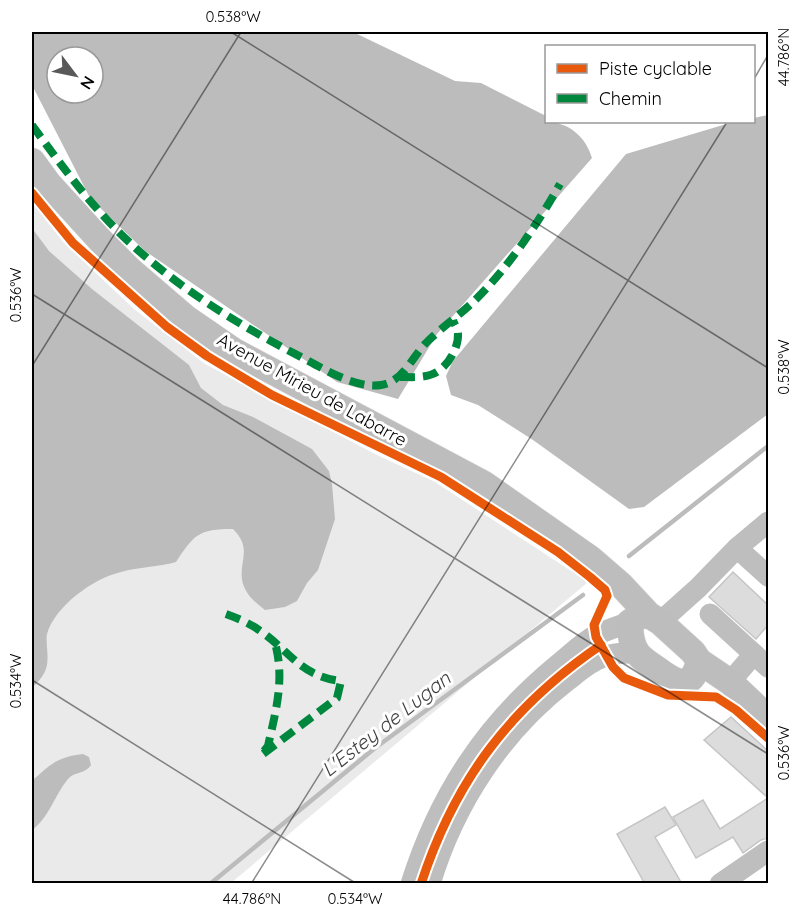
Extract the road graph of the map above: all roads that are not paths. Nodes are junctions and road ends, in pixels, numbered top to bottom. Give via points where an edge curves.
1 (32, 160) edge
2 (768, 522) edge
3 (737, 548) junction
4 (768, 576) edge
5 (710, 614) dead end
6 (646, 620) junction
7 (638, 653) junction
8 (761, 661) edge
9 (694, 671) junction
10 (736, 688) junction
11 (768, 718) edge
12 (476, 764) junction
13 (768, 851) edge
14 (411, 884) edge
15 (430, 884) edge
16 (720, 884) edge

1 - 6 main road, Avenue Mirieu de Labarre via 99,239 186,318 234,351 484,484 619,583
2 - 3 street
3 - 4 street
3 - 6 street via 698,588
5 - 8 street
6 - 7 main road, Avenue Mirieu de Labarre via 630,636
6 - 9 main road, Avenue Mirieu de Labarre via 693,652
6 - 12 street via 592,638 537,682 499,720
7 - 9 main road via 678,682
7 - 12 street via 613,654 590,663 550,694
8 - 10 street
9 - 10 main road via 719,686
10 - 11 main road
12 - 14 street via 449,790
12 - 15 street
13 - 16 street

